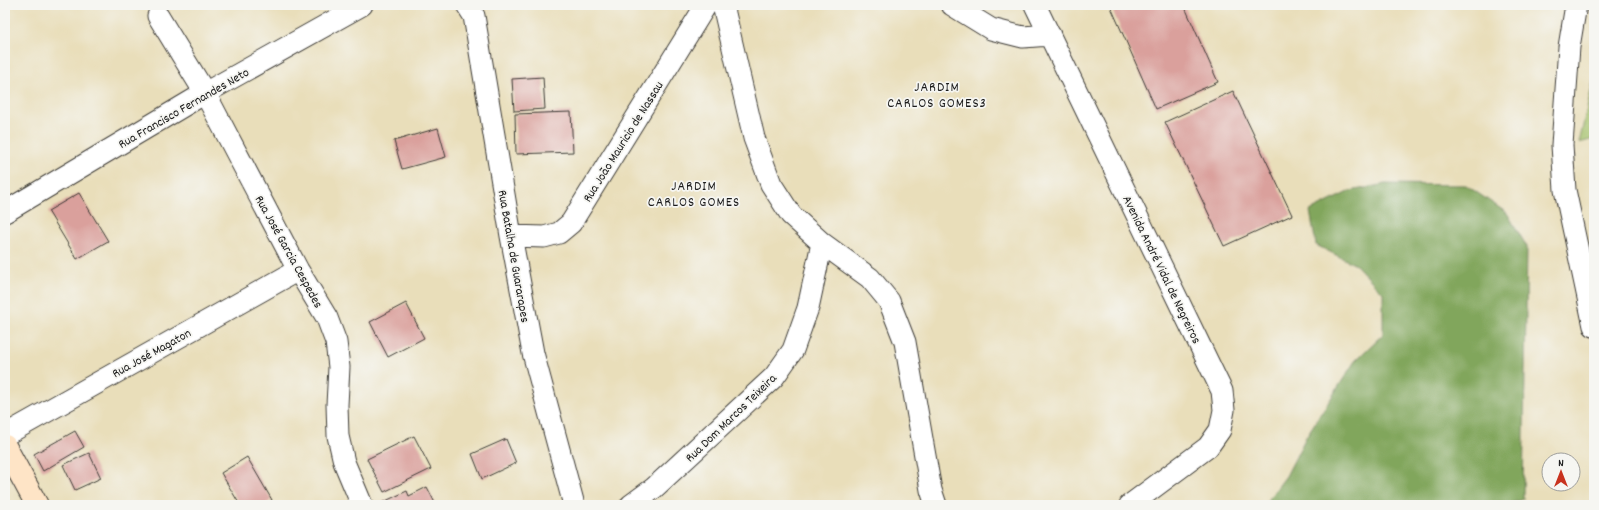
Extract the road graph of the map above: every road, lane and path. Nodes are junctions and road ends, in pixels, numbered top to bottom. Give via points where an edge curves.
1 (362, 5) edge
2 (467, 5) edge
3 (706, 5) edge
4 (723, 5) edge
5 (952, 5) edge
6 (1035, 5) edge
7 (1576, 5) edge
8 (158, 16) dead end
9 (1050, 35) junction
10 (205, 93) junction
11 (5, 212) edge
12 (511, 236) junction
13 (822, 243) junction
14 (298, 270) junction
15 (1594, 326) edge
16 (5, 435) edge
17 (5, 446) edge
18 (37, 505) edge
19 (362, 505) edge
20 (574, 505) edge
21 (631, 505) edge
22 (936, 505) edge
23 (1130, 505) edge

1 - 10 street, Rua Francisco Fernandes Neto
2 - 12 street, Rua Batalha de Guararapes via 474,16
3 - 12 street, Rua João Mauricio de Nassau via 571,223 559,233 544,237
4 - 13 street via 754,138 771,184 791,215
5 - 9 street via 991,30 1023,37
6 - 9 street, Avenida André Vidal de Negreiros
7 - 15 street via 1569,46 1562,145 1565,190
8 - 10 street, Rua José Garcia Cespedes
9 - 23 street, Avenida André Vidal de Negreiros via 1222,391 1224,410 1220,430 1208,447
10 - 11 street, Rua Francisco Fernandes Neto
10 - 14 street, Rua José Garcia Cespedes
12 - 20 street, Rua Batalha de Guararapes via 533,353
13 - 21 street, Rua Dom Marcos Teixeira via 808,308 793,350 774,377 654,488
13 - 22 street via 870,278 889,301 905,342 931,490
14 - 16 street, Rua José Magaton
14 - 19 street, Rua José Garcia Cespedes via 327,318 336,342 339,367 338,436 344,462
17 - 18 main road

